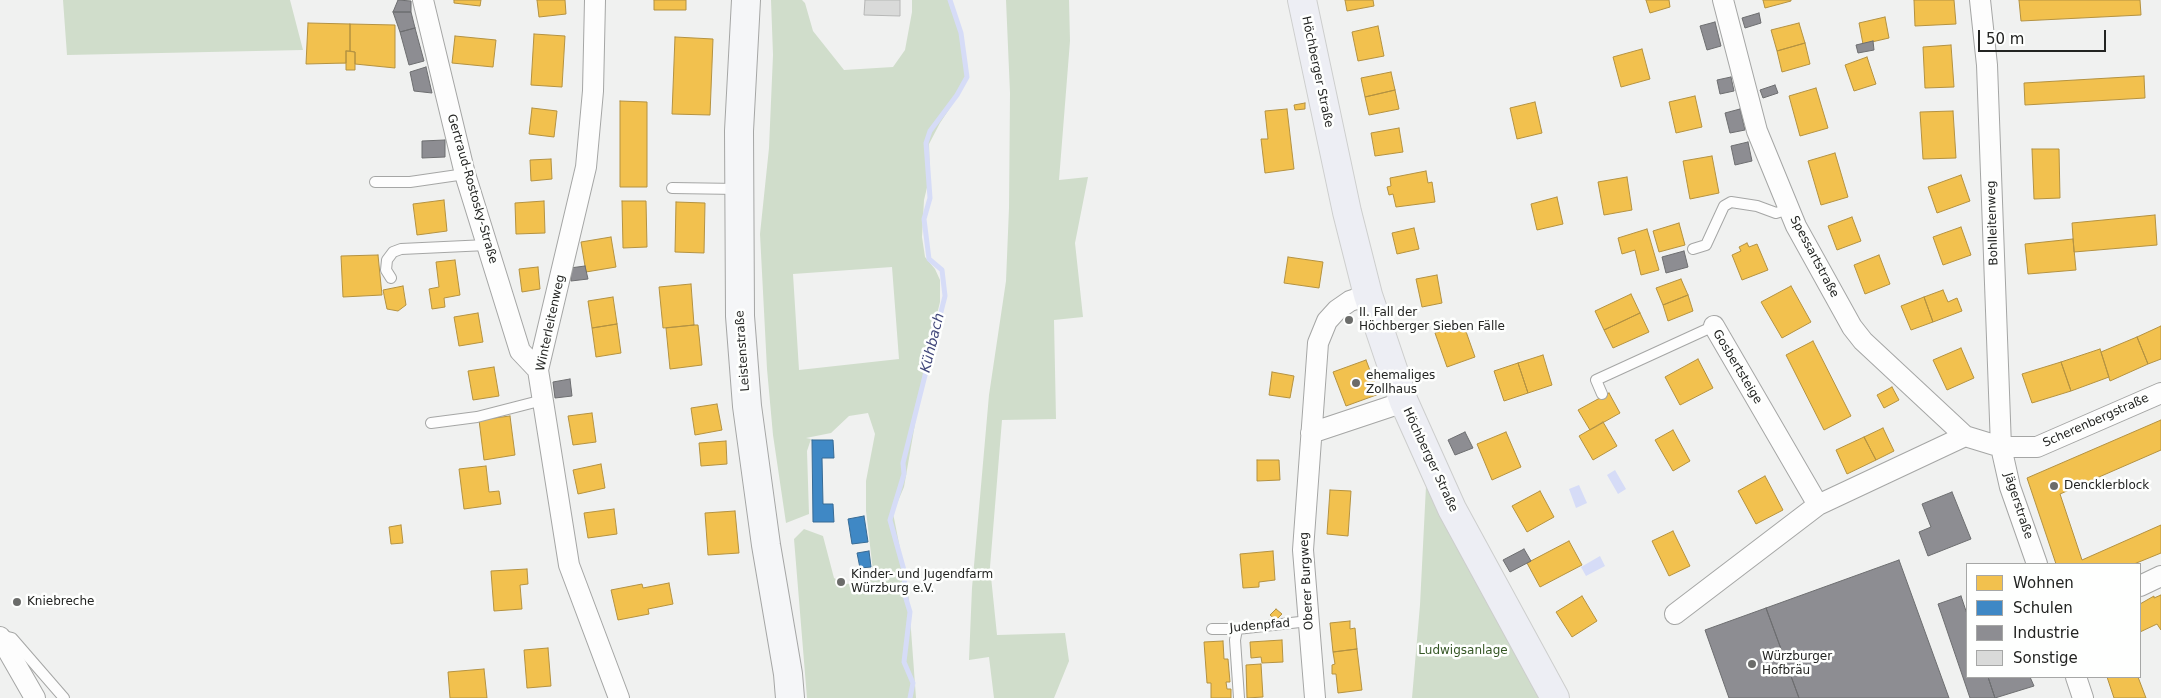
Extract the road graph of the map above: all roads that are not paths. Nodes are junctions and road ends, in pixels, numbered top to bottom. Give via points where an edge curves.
1 (422, 0) edge
2 (595, 0) edge
3 (746, 0) edge
4 (1302, 0) edge
5 (1724, 0) edge
6 (1980, 0) edge
7 (466, 174) junction
8 (375, 182) dead end
9 (672, 188) dead end
10 (739, 189) junction
11 (1789, 209) junction
12 (487, 245) junction
13 (1693, 248) dead end
14 (391, 278) dead end
15 (1368, 296) junction
16 (1714, 326) joint
17 (538, 370) junction
18 (2161, 393) edge
19 (1602, 394) dead end
20 (543, 400) junction
21 (1404, 402) junction
22 (431, 423) dead end
23 (1311, 433) junction
24 (1965, 436) junction
25 (2001, 447) junction
26 (1818, 505) junction
27 (2037, 563) edge
28 (2161, 576) edge
29 (2141, 586) edge
30 (1675, 614) dead end
31 (1309, 621) junction
32 (1212, 629) dead end
33 (1236, 630) junction
34 (0, 636) edge
35 (2076, 678) edge
36 (35, 698) edge
37 (64, 698) edge
38 (619, 698) edge
39 (790, 698) edge
40 (1239, 698) edge
41 (1315, 698) edge
42 (1555, 698) edge
43 (2083, 698) edge

1 - 7 street, Gertraud-Rostosky-Straße
2 - 17 street, Winterleitenweg via 593,91 586,167
3 - 10 main road, Leistenstraße
4 - 15 main road, Höchberger Straße
5 - 11 street, Spessartstraße via 1757,131
6 - 25 street, Bohlleitenweg via 1987,65
7 - 8 lane via 410,182
7 - 12 street, Gertraud-Rostosky-Straße
9 - 10 lane
10 - 39 main road, Leistenstraße via 740,316 746,406
11 - 13 lane via 1776,213 1731,202 1724,206 1706,245
11 - 24 street, Spessartstraße via 1847,318 1863,341
12 - 14 lane via 400,249 387,260 386,270
12 - 17 street, Gertraud-Rostosky-Straße via 520,351
15 - 21 main road, Höchberger Straße
15 - 23 street, Oberer Burgweg via 1350,301 1327,321 1318,343
16 - 19 lane, Gosbertsteige via 1596,380
16 - 26 street, Gosbertsteige
17 - 20 street, Winterleitenweg
18 - 25 street, Scherenbergstraße via 2037,447
20 - 22 lane via 477,417
20 - 38 street, Winterleitenweg via 569,565
21 - 23 street
21 - 42 main road, Höchberger Straße via 1452,509
23 - 31 street, Oberer Burgweg via 1303,550
24 - 25 street, Spessartstraße
24 - 26 street
25 - 27 street, Jägerstraße via 2010,487
26 - 30 street
28 - 29 street
31 - 33 lane, Judenpfad
31 - 41 street, Oberer Burgweg
32 - 33 lane, Judenpfad
33 - 40 lane
34 - 36 street
34 - 37 lane via 12,638
35 - 43 street

